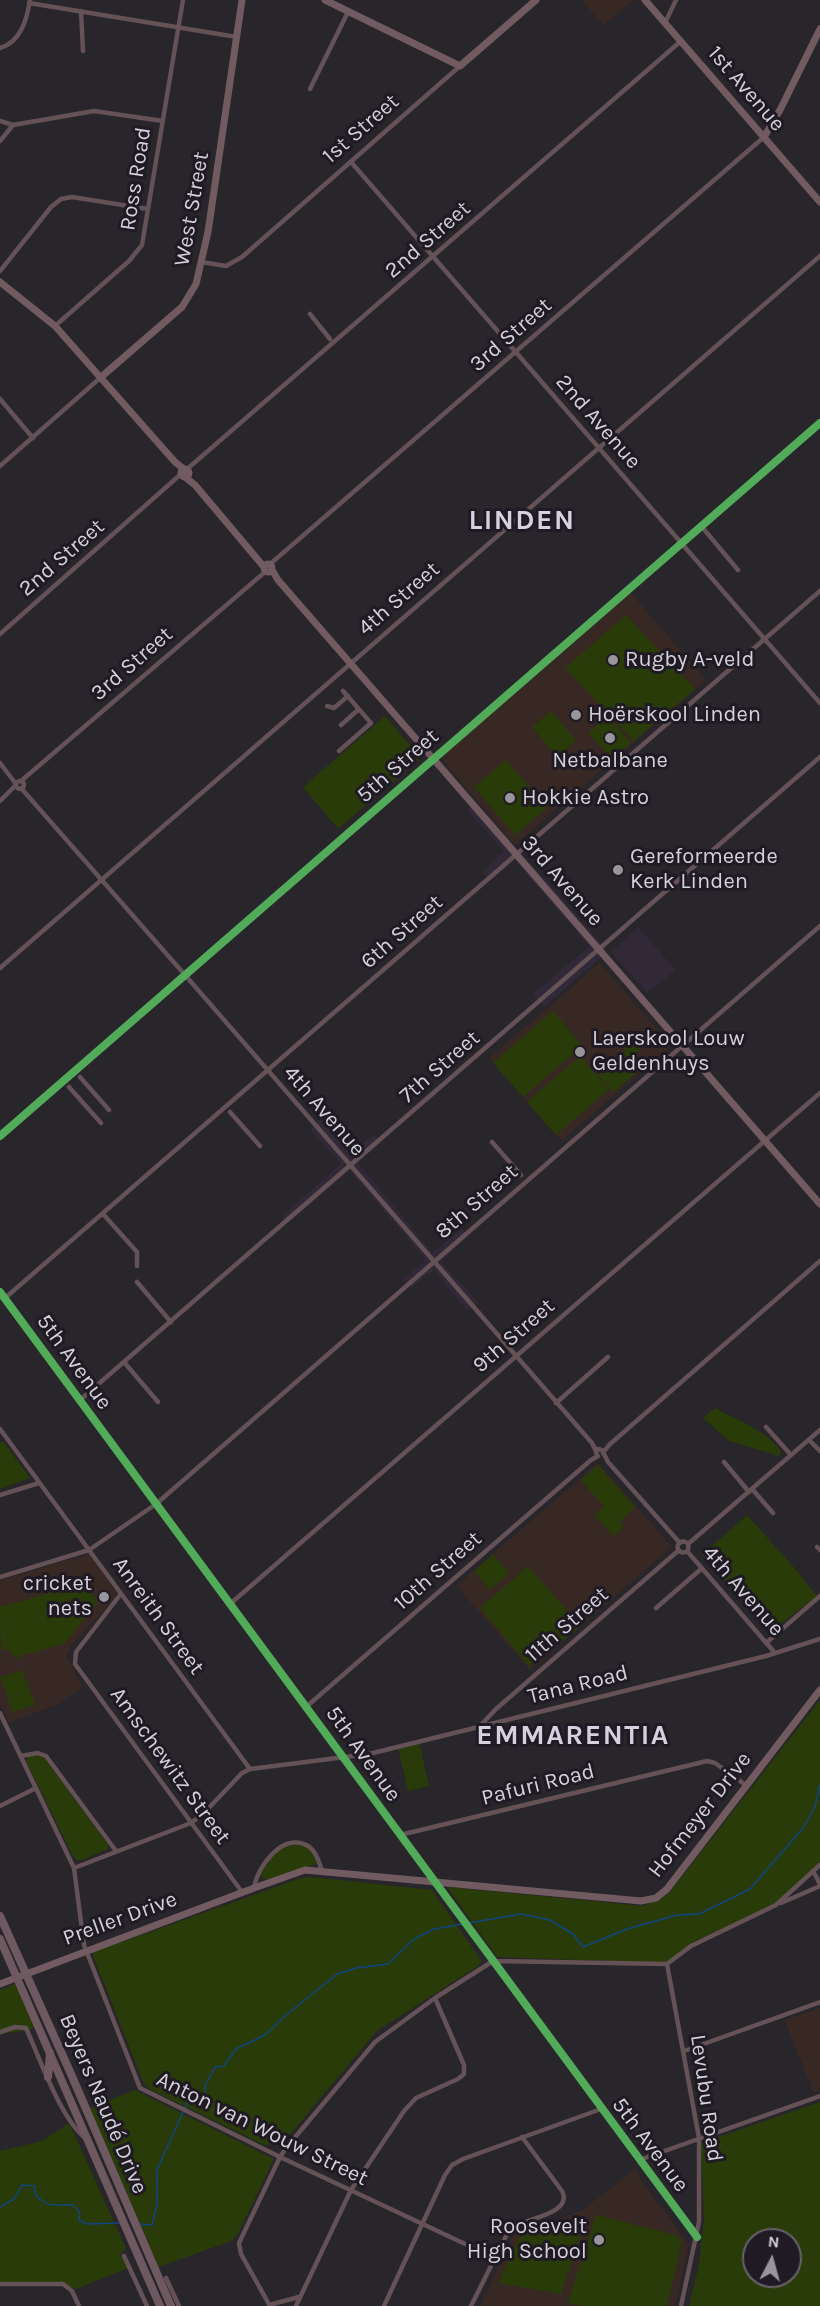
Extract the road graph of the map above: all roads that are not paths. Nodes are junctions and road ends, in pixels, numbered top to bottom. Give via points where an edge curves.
1 (183, 0) edge
2 (325, 0) edge
3 (536, 0) edge
4 (645, 0) edge
5 (676, 0) edge
6 (30, 1) edge
7 (241, 2) edge
8 (81, 11) junction
9 (348, 12) junction
10 (664, 23) junction
11 (178, 28) junction
12 (820, 29) edge
13 (237, 38) junction
14 (681, 41) junction
15 (0, 48) edge
16 (83, 51) dead end
17 (460, 66) junction
18 (310, 89) dead end
19 (0, 121) edge
20 (163, 121) junction
21 (13, 125) junction
22 (764, 137) junction
23 (0, 141) edge
24 (351, 162) junction
25 (820, 202) edge
26 (148, 209) junction
27 (820, 256) edge
28 (433, 257) junction
29 (202, 262) junction
30 (0, 271) edge
31 (0, 282) edge
32 (310, 314) dead end
33 (55, 326) junction
34 (330, 339) dead end
35 (516, 353) junction
36 (100, 378) junction
37 (0, 399) edge
38 (820, 423) edge
39 (33, 438) junction
40 (599, 448) junction
41 (0, 466) edge
42 (185, 473) junction
43 (702, 527) junction
44 (682, 544) junction
45 (268, 568) junction
46 (738, 570) dead end
47 (820, 591) edge
48 (0, 634) edge
49 (764, 639) junction
50 (351, 663) junction
51 (343, 691) dead end
52 (348, 696) junction
53 (820, 703) edge
54 (327, 706) dead end
55 (359, 709) junction
56 (341, 725) dead end
57 (339, 752) dead end
58 (820, 757) edge
59 (433, 759) junction
60 (0, 763) edge
61 (20, 785) junction
62 (0, 801) edge
63 (516, 855) junction
64 (101, 880) junction
65 (820, 926) edge
66 (599, 950) junction
67 (0, 968) edge
68 (185, 975) junction
69 (682, 1046) junction
70 (267, 1071) junction
71 (80, 1077) dead end
72 (69, 1087) dead end
73 (820, 1093) edge
74 (109, 1110) dead end
75 (230, 1112) dead end
76 (101, 1123) dead end
77 (0, 1136) edge
78 (765, 1141) junction
79 (492, 1142) dead end
80 (260, 1146) dead end
81 (351, 1166) junction
82 (521, 1175) dead end
83 (820, 1204) edge
84 (103, 1214) junction
85 (820, 1261) edge
86 (434, 1262) junction
87 (137, 1266) dead end
88 (137, 1282) dead end
89 (0, 1292) edge
90 (5, 1298) junction
91 (171, 1322) junction
92 (516, 1356) junction
93 (608, 1358) dead end
94 (124, 1362) junction
95 (80, 1400) junction
96 (158, 1402) dead end
97 (556, 1403) junction
98 (766, 1427) dead end
99 (820, 1430) edge
100 (1, 1432) edge
101 (809, 1440) junction
102 (820, 1451) edge
103 (599, 1452) junction
104 (791, 1455) junction
105 (724, 1462) dead end
106 (39, 1483) junction
107 (750, 1491) junction
108 (0, 1495) edge
109 (156, 1504) junction
110 (773, 1513) dead end
111 (680, 1543) junction
112 (688, 1544) junction
113 (89, 1550) junction
114 (679, 1550) junction
115 (687, 1551) junction
116 (701, 1569) junction
117 (0, 1577) edge
118 (120, 1594) junction
119 (820, 1596) edge
120 (230, 1604) junction
121 (656, 1608) dead end
122 (820, 1639) edge
123 (766, 1643) junction
124 (775, 1653) junction
125 (820, 1690) edge
126 (306, 1707) junction
127 (0, 1713) edge
128 (479, 1727) junction
129 (21, 1756) junction
130 (343, 1758) junction
131 (250, 1769) junction
132 (747, 1786) junction
133 (36, 1788) junction
134 (0, 1806) edge
135 (191, 1823) junction
136 (400, 1836) junction
137 (116, 1851) junction
138 (820, 1865) edge
139 (74, 1868) junction
140 (322, 1871) junction
141 (813, 1871) junction
142 (434, 1881) junction
143 (820, 1885) edge
144 (254, 1887) junction
145 (242, 1892) junction
146 (776, 1905) junction
147 (0, 1916) edge
148 (0, 1940) edge
149 (86, 1951) junction
150 (493, 1961) junction
151 (667, 1964) junction
152 (26, 1973) junction
153 (18, 1976) junction
154 (0, 1984) edge
155 (435, 1998) junction
156 (820, 2002) edge
157 (0, 2032) edge
158 (50, 2051) junction
159 (684, 2051) junction
160 (71, 2074) junction
161 (48, 2077) junction
162 (62, 2079) junction
163 (820, 2096) edge
164 (86, 2108) junction
165 (601, 2109) junction
166 (76, 2112) junction
167 (522, 2137) junction
168 (699, 2138) junction
169 (89, 2141) junction
170 (280, 2157) junction
171 (639, 2160) junction
172 (351, 2190) junction
173 (423, 2225) junction
174 (697, 2237) junction
175 (124, 2256) dead end
176 (495, 2258) junction
177 (166, 2278) dead end
178 (0, 2284) edge
179 (299, 2297) junction
180 (269, 2305) edge
181 (79, 2306) edge
182 (147, 2306) edge
183 (160, 2306) edge
184 (171, 2306) edge
185 (179, 2306) edge
186 (296, 2306) edge
187 (384, 2306) edge
188 (471, 2306) edge
189 (681, 2306) edge

1 - 11 street, Ross Road
2 - 9 main road
3 - 17 main road, 1st Street
4 - 10 main road, 1st Avenue
5 - 10 street
6 - 8 street
6 - 15 street via 23,27 12,43
7 - 13 main road, West Street
8 - 11 street
8 - 16 street
9 - 17 main road via 375,29
9 - 18 street
10 - 14 main road, 1st Avenue
11 - 13 street
11 - 20 street, Ross Road
12 - 22 main road
13 - 29 main road, West Street
14 - 22 main road, 1st Avenue
14 - 28 street, 2nd Street
17 - 24 street, 1st Street
19 - 21 street
20 - 21 street via 94,111
20 - 26 street, Ross Road
21 - 23 street
22 - 25 main road, 1st Avenue
22 - 35 street, 3rd Street
24 - 28 street, 2nd Avenue
24 - 29 street, 1st Street via 235,262 221,266
26 - 30 street via 72,197 61,199
26 - 33 street, Ross Road via 138,253
27 - 40 street, 4th Street
28 - 35 street, 2nd Avenue
28 - 42 street, 2nd Street
29 - 36 main road, West Street via 196,285 184,305
31 - 33 main road, 3rd Avenue
32 - 34 street
33 - 36 main road, 3rd Avenue
35 - 40 street, 2nd Avenue
35 - 45 street, 3rd Street
36 - 39 street
36 - 42 main road, 3rd Avenue
37 - 39 street
38 - 43 street, 5th Street
39 - 41 street
40 - 44 street, 2nd Avenue
40 - 50 street, 4th Street
42 - 45 main road, 3rd Avenue
42 - 48 street, 2nd Street
43 - 44 street, 5th Street
43 - 46 street
44 - 49 street, 2nd Avenue
44 - 59 street, 5th Street
45 - 50 main road, 3rd Avenue
45 - 61 street, 3rd Street
47 - 49 street, 6th Street
49 - 53 street, 2nd Avenue
49 - 63 street, 6th Street
50 - 59 main road, 3rd Avenue
50 - 64 street, 4th Street
51 - 52 street
52 - 54 street via 334,708
52 - 55 street
55 - 56 street
55 - 57 street via 371,723
58 - 66 street, 7th Street
59 - 63 main road, 3rd Avenue
59 - 68 street, 5th Street
60 - 61 street, 4th Avenue
61 - 62 street, 3rd Street
61 - 64 street, 4th Avenue
63 - 66 main road, 3rd Avenue
63 - 70 street, 6th Street
64 - 67 street, 4th Street
64 - 68 street, 4th Avenue
65 - 69 street, 8th Street
66 - 69 main road, 3rd Avenue
66 - 81 street, 7th Street
68 - 70 street, 4th Avenue
68 - 77 street, 5th Street
69 - 78 main road, 3rd Avenue
69 - 86 street, 8th Street
70 - 81 street, 4th Avenue
70 - 84 street, 6th Street
71 - 74 street
72 - 76 street
73 - 78 street, 9th Street
75 - 80 street
78 - 83 main road, 3rd Avenue
78 - 92 street, 9th Street
79 - 82 street
81 - 86 street, 4th Avenue
81 - 91 street, 7th Street
84 - 87 street via 137,1252
84 - 90 street, 6th Street
85 - 103 street, 10th Street
86 - 92 street, 4th Avenue
86 - 109 street, 8th Street
88 - 91 street
89 - 90 street, 5th Avenue
90 - 95 street, 5th Avenue
91 - 94 street, 7th Street
92 - 97 street, 4th Avenue
92 - 120 street, 9th Street
93 - 97 street
94 - 95 street, 7th Street
94 - 96 street
95 - 109 street, 5th Avenue
97 - 103 street, 4th Avenue
98 - 104 street
99 - 101 street
100 - 106 street, Anreith Street
101 - 102 street
101 - 104 street
103 - 111 street, 4th Avenue
103 - 126 street, 10th Street
104 - 107 street
105 - 107 street
106 - 108 street
106 - 113 street, Anreith Street
107 - 110 street
107 - 112 street
109 - 113 street, 8th Street
109 - 120 street, 5th Avenue
111 - 112 street
111 - 114 street
112 - 115 street
113 - 117 street, 8th Street
113 - 118 street, Anreith Street
114 - 115 street
114 - 128 street, 11th Street
115 - 116 street, 4th Avenue
116 - 121 street
116 - 123 street, 4th Avenue
118 - 131 street, Anreith Street
118 - 135 street, Amschewitz Street via 76,1652 77,1668
119 - 123 street
120 - 126 street, 5th Avenue
122 - 124 street, Tana Road
123 - 124 street, 4th Avenue
124 - 128 street, Tana Road
125 - 132 main road, Hofmeyer Drive
126 - 130 street, 5th Avenue
127 - 129 street, Anton van Wouw Street
128 - 130 street, Tana Road
129 - 133 street, Anton van Wouw Street
129 - 137 street via 45,1755
130 - 131 street, Tana Road
130 - 136 street, 5th Avenue
131 - 135 street
132 - 136 street, Pafuri Road via 707,1761
132 - 142 main road, Hofmeyer Drive via 667,1889 651,1900
133 - 134 street
133 - 139 street, Anton van Wouw Street
135 - 137 street
135 - 145 street, Amschewitz Street
136 - 142 street, 5th Avenue
137 - 139 street
138 - 141 street
139 - 149 street, Anton van Wouw Street
140 - 142 main road, Preller Drive
140 - 144 main road, Preller Drive via 301,1871
140 - 144 street via 318,1858 305,1845 282,1846 262,1865
141 - 143 street
141 - 146 street
142 - 150 street, 5th Avenue
143 - 146 street
144 - 145 main road, Preller Drive
145 - 149 main road, Preller Drive
146 - 151 street via 691,1946
147 - 152 main road, Beyers Naudé Drive
148 - 153 main road, Beyers Naudé Drive
149 - 152 main road, Preller Drive
149 - 170 street, Anton van Wouw Street via 138,2085
150 - 151 street
150 - 155 street
150 - 165 street, 5th Avenue
151 - 159 street, Levubu Road
152 - 153 main road, Preller Drive
152 - 160 main road, Beyers Naudé Drive
153 - 154 main road, Preller Drive
153 - 158 main road, Beyers Naudé Drive
155 - 170 street via 375,2042
155 - 172 street via 464,2065 464,2074 409,2104
156 - 159 street
157 - 161 street, Beyers Naudé Drive via 26,2028
158 - 161 main road
158 - 162 main road, Beyers Naudé Drive
159 - 168 street, Levubu Road
160 - 162 main road
160 - 164 main road, Beyers Naudé Drive
161 - 169 street, Beyers Naudé Drive via 77,2132
162 - 166 main road, Beyers Naudé Drive
163 - 168 street
164 - 166 main road
164 - 184 main road, Beyers Naudé Drive
165 - 167 street
165 - 171 street, 5th Avenue
166 - 169 main road, Beyers Naudé Drive
167 - 173 street via 452,2165
167 - 176 street via 565,2200 558,2209 510,2228
168 - 171 street
168 - 174 street, Levubu Road
169 - 183 main road, Beyers Naudé Drive
170 - 172 street, Anton van Wouw Street
170 - 180 street via 239,2247
171 - 174 street, 5th Avenue
172 - 173 street, Anton van Wouw Street
172 - 179 street
173 - 176 street, Anton van Wouw Street
173 - 187 street
174 - 189 street, Levubu Road
175 - 182 street
176 - 188 street
177 - 185 street
178 - 181 street via 63,2284 70,2287
179 - 180 street
179 - 186 street

